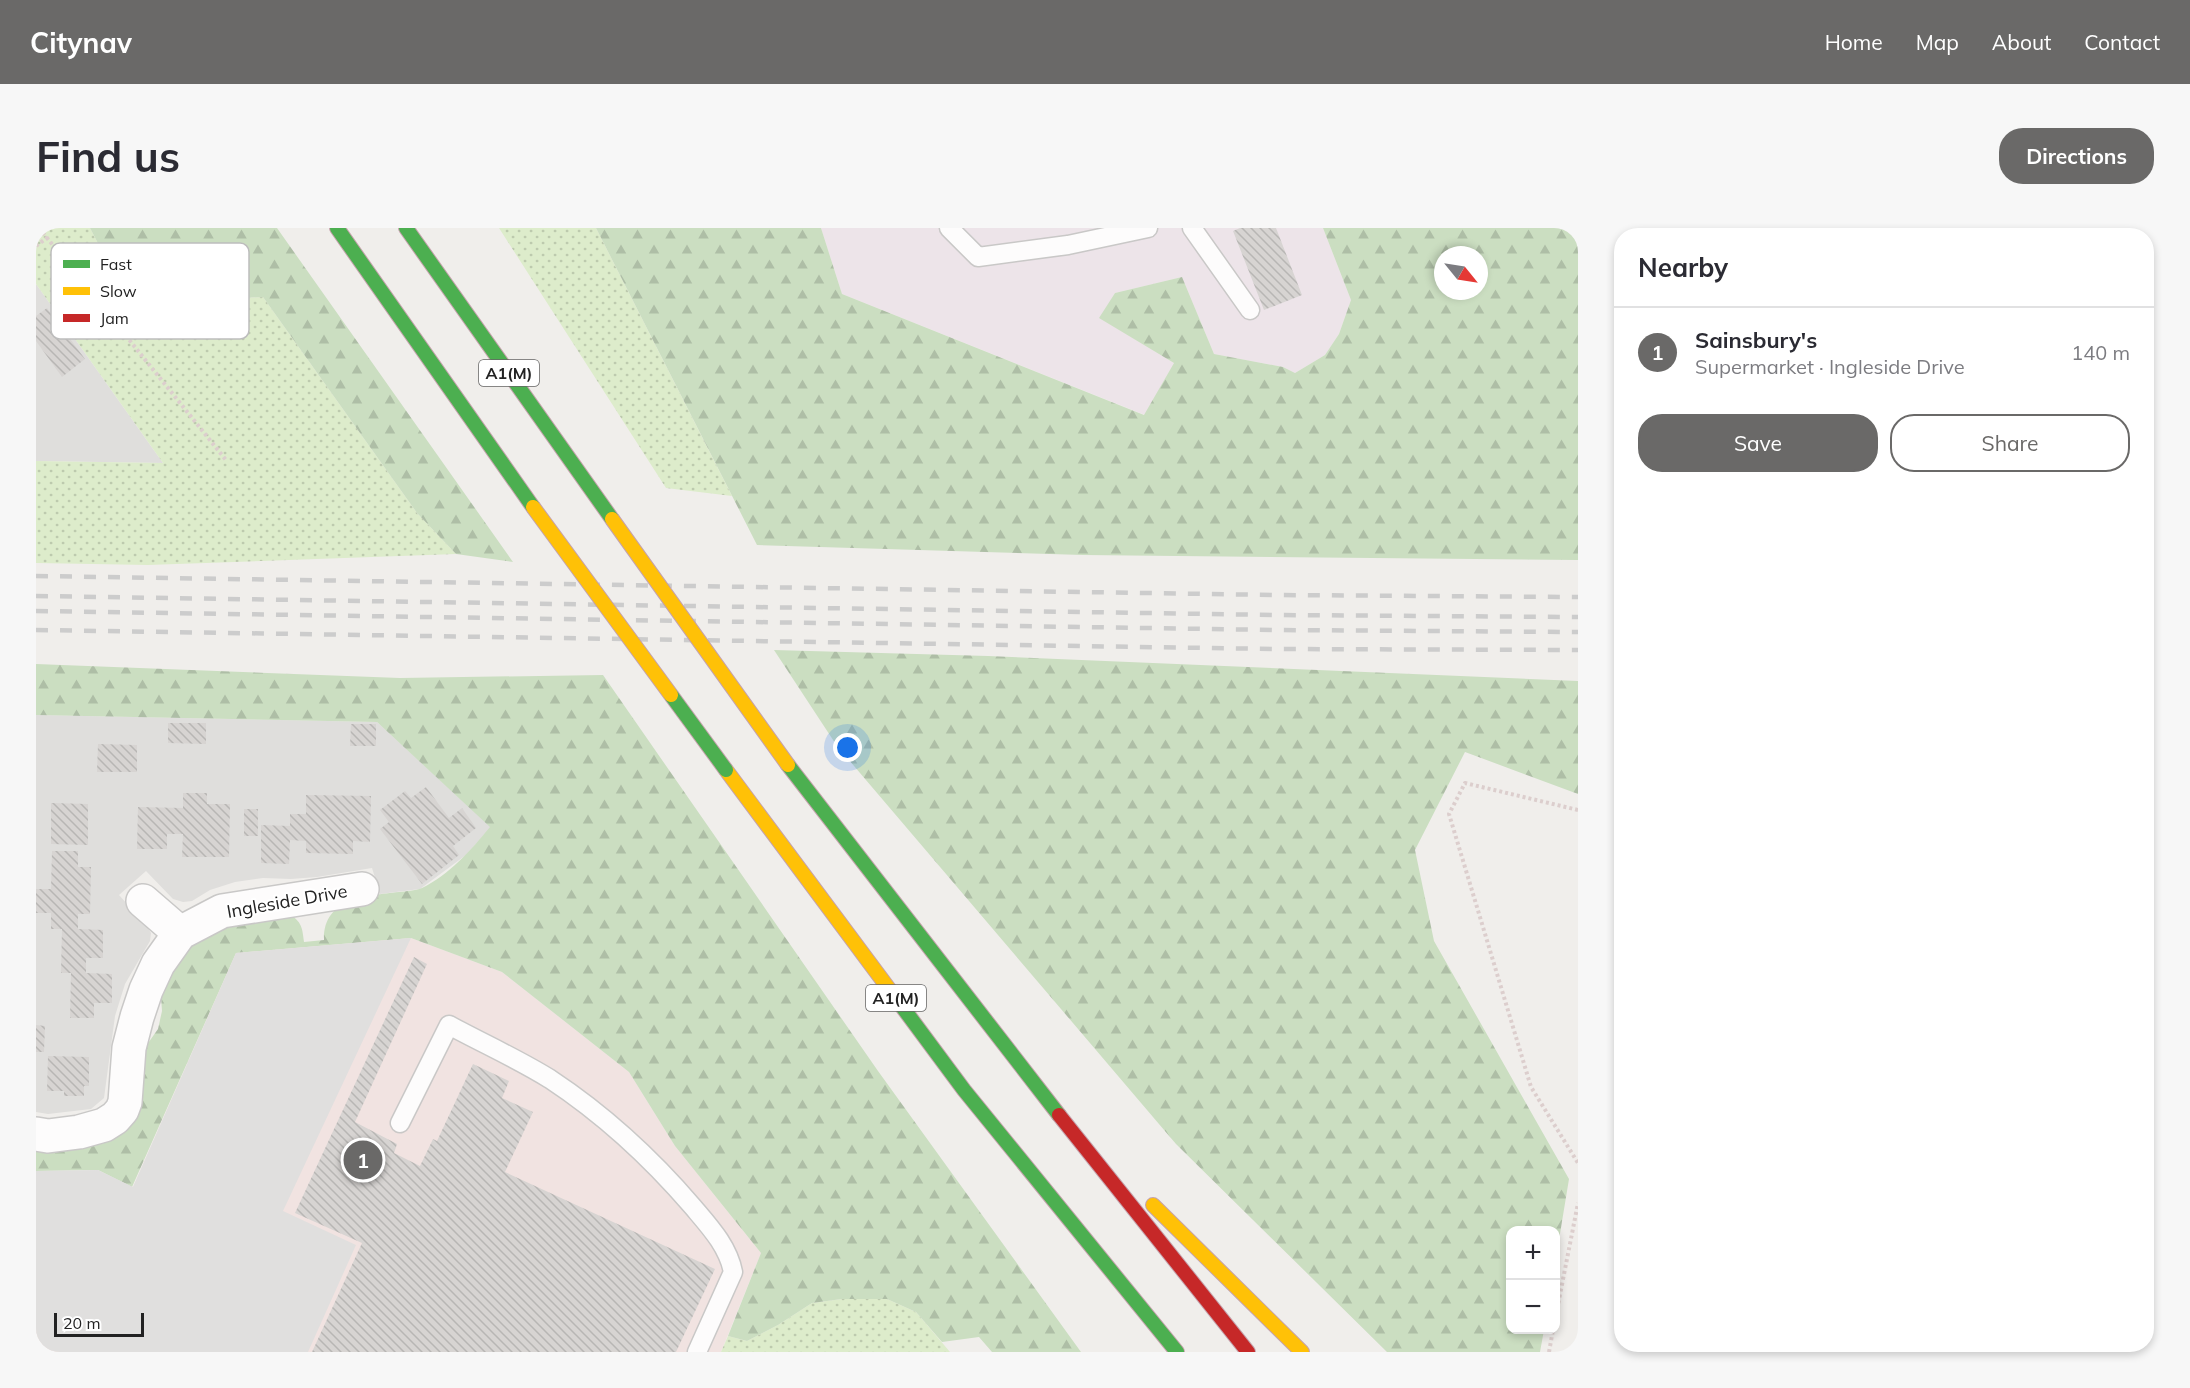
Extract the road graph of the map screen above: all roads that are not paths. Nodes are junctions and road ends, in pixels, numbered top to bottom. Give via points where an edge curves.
1 (337, 228) edge
2 (406, 228) edge
3 (949, 228) edge
4 (1148, 228) edge
5 (1192, 228) edge
6 (1250, 310) dead end
7 (362, 889) dead end
8 (143, 901) dead end
9 (180, 933) junction
10 (1059, 1114) junction
11 (400, 1123) dead end
12 (36, 1134) edge
13 (1070, 1222) junction
14 (1110, 1291) dead end
15 (697, 1352) edge
16 (1177, 1352) edge
17 (1248, 1352) edge
18 (1302, 1352) edge

1 - 13 highway, A1(M), bridge via 533,507 726,770 964,1090
2 - 10 highway, A1(M), bridge via 788,765
3 - 4 lane via 978,257 1068,245
5 - 6 lane
7 - 9 street, Ingleside Drive via 222,911
8 - 9 street
9 - 12 street, Ingleside Drive via 159,964 137,1017 122,1110 104,1125 79,1132
10 - 17 highway, A1(M)
10 - 18 highway
11 - 15 lane via 449,1025 548,1078 604,1117 680,1191 717,1235 730,1258 733,1272
13 - 14 highway
13 - 16 highway, A1(M)

